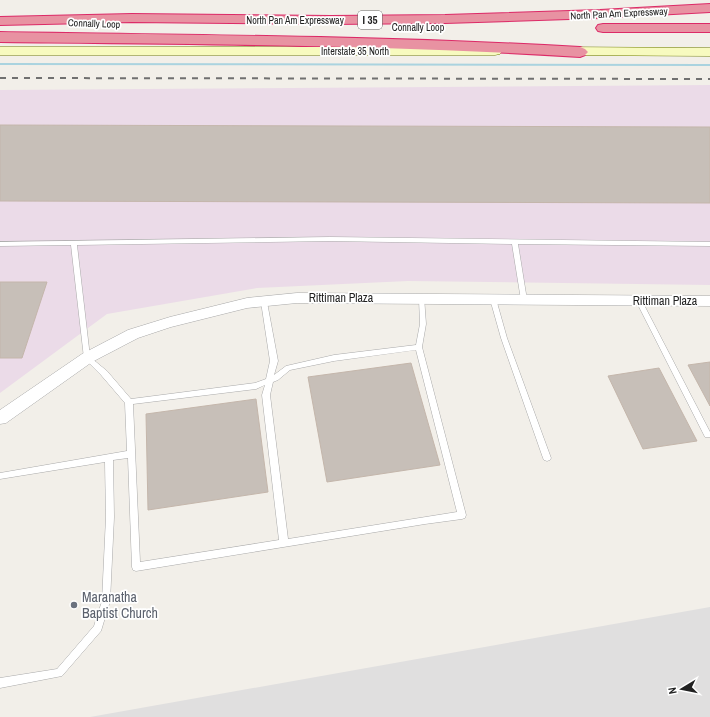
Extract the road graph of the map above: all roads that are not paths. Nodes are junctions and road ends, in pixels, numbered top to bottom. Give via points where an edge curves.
1 (710, 8) edge
2 (0, 21) edge
3 (29, 21) junction
4 (710, 28) edge
5 (0, 37) edge
6 (0, 51) edge
7 (580, 52) junction
8 (710, 52) edge
9 (515, 242) junction
10 (74, 243) junction
11 (0, 244) edge
12 (710, 244) edge
13 (422, 299) junction
14 (493, 299) junction
15 (524, 300) junction
16 (639, 301) junction
17 (710, 301) edge
18 (264, 302) junction
19 (419, 347) junction
20 (87, 358) junction
21 (271, 379) junction
22 (129, 402) junction
23 (0, 418) edge
24 (708, 434) dead end
25 (131, 454) junction
26 (109, 457) junction
27 (547, 458) dead end
28 (0, 476) edge
29 (284, 544) junction
30 (0, 683) edge

1 - 3 highway, North Pan Am Expressway / I 35 via 453,19 132,18
2 - 3 highway, North Pan Am Expressway / I 35
3 - 4 highway, Connally Loop via 257,27
5 - 7 highway via 286,41
6 - 7 main road, Interstate 35 North
7 - 8 main road, Interstate 35 North
9 - 10 lane via 330,239
9 - 12 lane
9 - 15 lane
10 - 11 lane
10 - 20 lane
13 - 14 street, Rittiman Plaza
13 - 18 street, Rittiman Plaza via 297,298
13 - 19 lane via 423,324
14 - 15 street, Rittiman Plaza
14 - 27 lane via 504,338
15 - 16 street, Rittiman Plaza
16 - 17 street, Rittiman Plaza
16 - 24 lane
18 - 20 street, Rittiman Plaza via 247,303 170,322 133,334
18 - 21 lane via 274,361
19 - 21 lane via 334,358 288,368
19 - 29 lane via 462,515
20 - 22 lane
20 - 23 street, Rittiman Plaza
21 - 22 lane via 256,386
21 - 29 lane via 266,395
22 - 25 lane
25 - 26 lane
25 - 29 lane via 136,567
26 - 28 lane
26 - 30 lane via 110,517 106,601 98,628 59,673

